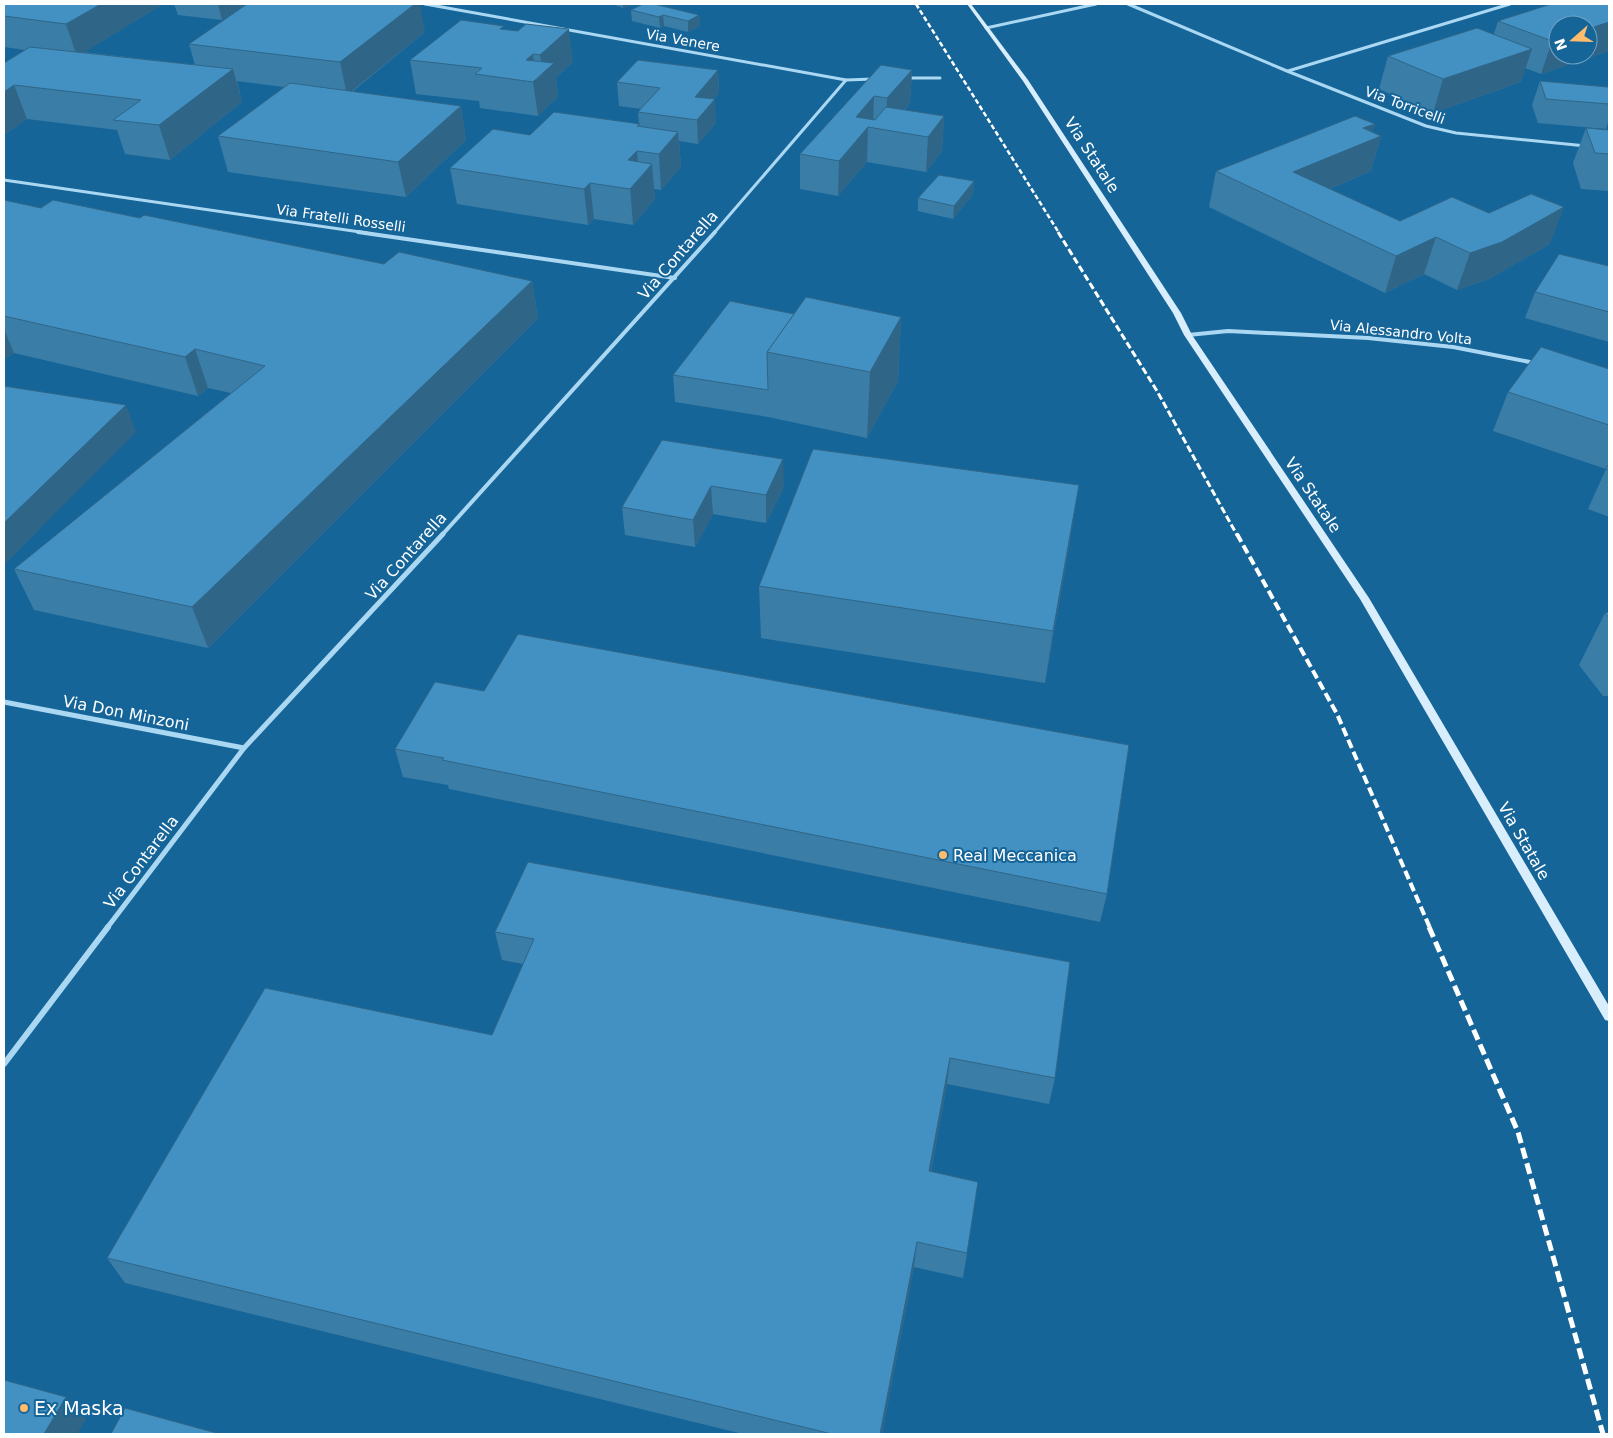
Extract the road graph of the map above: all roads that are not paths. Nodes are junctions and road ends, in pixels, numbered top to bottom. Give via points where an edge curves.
1 (425, 4) edge
2 (969, 4) edge
3 (1096, 4) edge
4 (1128, 4) edge
5 (1510, 4) edge
6 (986, 28) junction
7 (1287, 71) junction
8 (902, 78) edge
9 (940, 78) dead end
10 (874, 79) edge
11 (846, 80) junction
12 (1590, 146) edge
13 (4, 180) edge
14 (675, 278) junction
15 (1188, 335) junction
16 (1537, 364) edge
17 (4, 702) edge
18 (244, 748) junction
19 (1609, 1016) edge
20 (4, 1064) edge

1 - 11 street, Via Venere
2 - 6 main road, Via Statale
3 - 6 street
4 - 7 street, Via Torricelli
5 - 7 street
6 - 15 main road, Via Statale via 1025,80 1178,313
7 - 12 street, Via Torricelli via 1426,126 1456,134
8 - 9 street
10 - 11 street, Via Venere
11 - 14 street, Via Contarella
13 - 14 street, Via Fratelli Rosselli
14 - 18 street, Via Contarella via 396,586
15 - 16 street, Via Alessandro Volta via 1228,331 1368,338 1454,347
15 - 19 main road, Via Statale via 1364,598
17 - 18 street, Via Don Minzoni
18 - 20 street, Via Contarella

